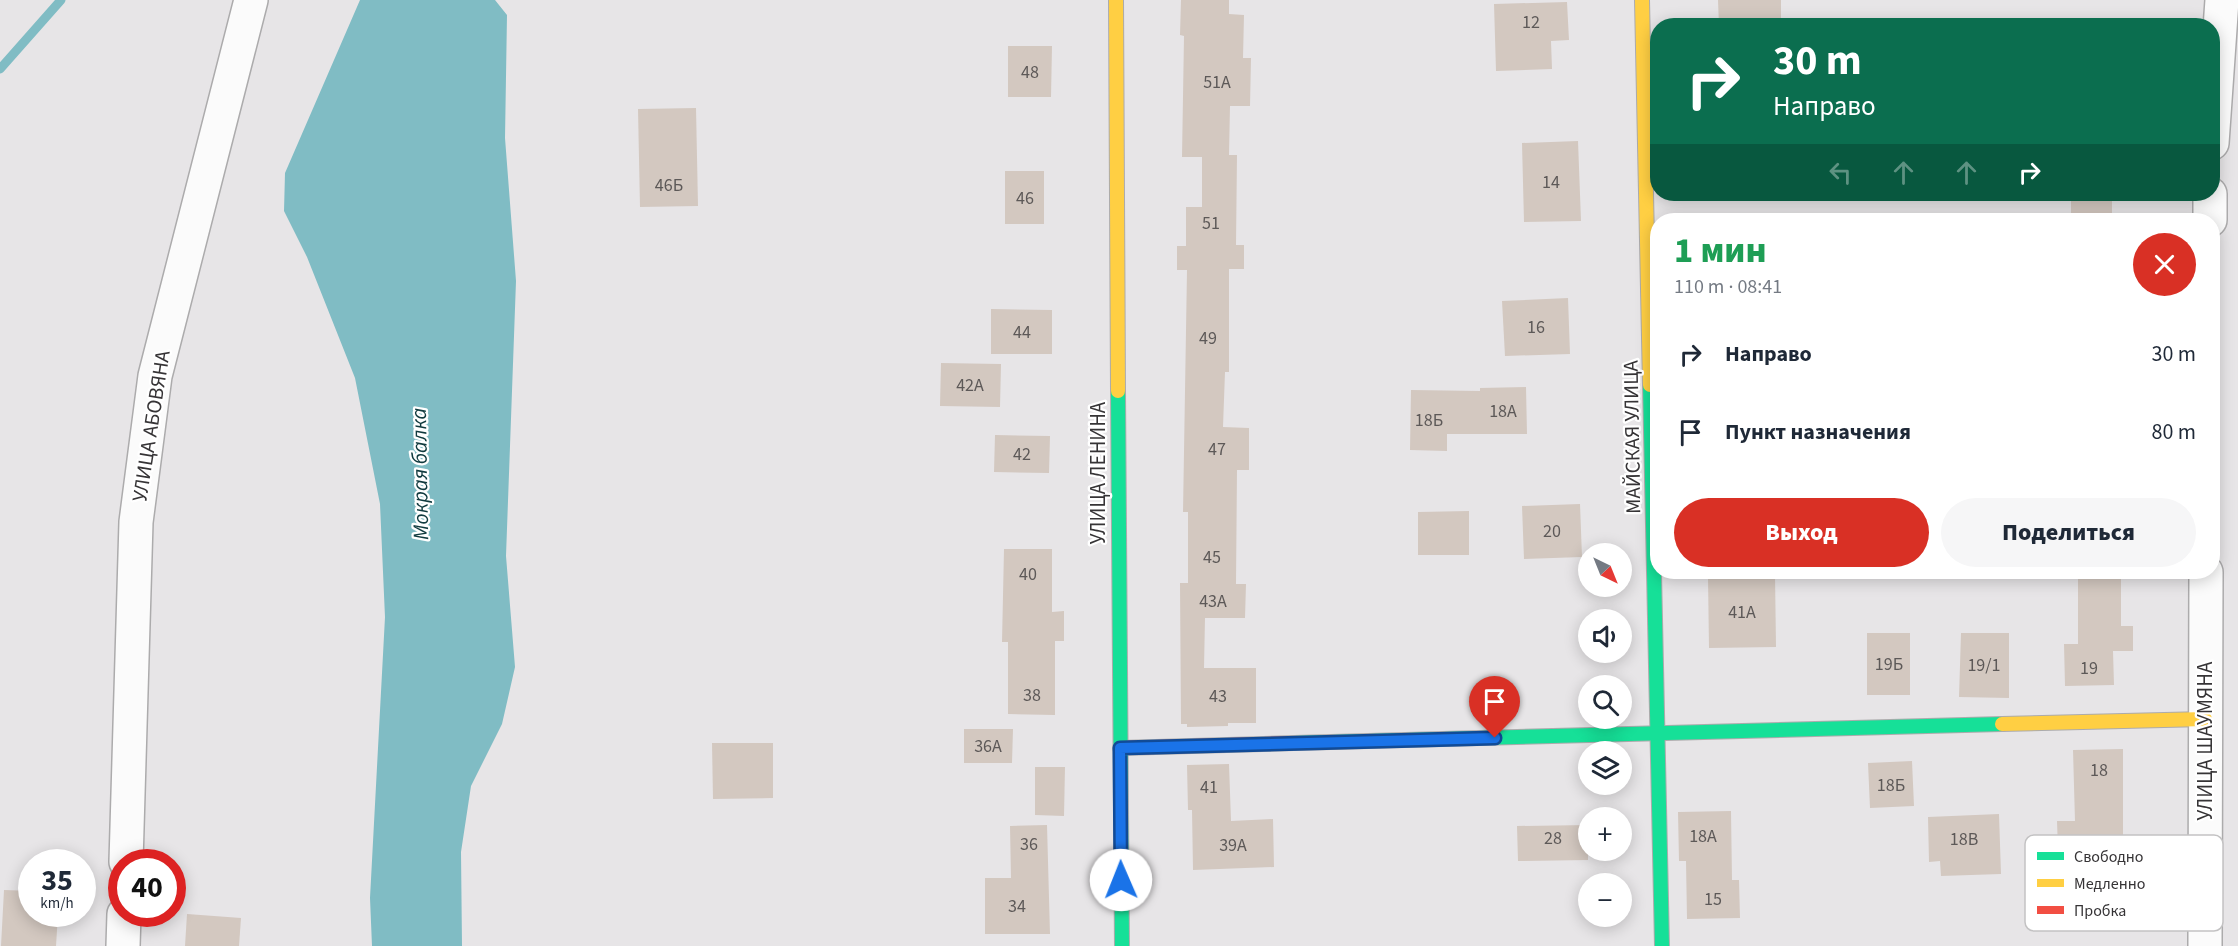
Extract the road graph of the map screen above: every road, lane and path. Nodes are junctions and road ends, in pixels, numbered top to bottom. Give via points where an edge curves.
1 (250, 0) edge
2 (1116, 0) edge
3 (1642, 0) edge
4 (2222, 0) edge
5 (2220, 29) edge
6 (1650, 326) edge
7 (1656, 579) edge
8 (2206, 579) edge
9 (2205, 719) junction
10 (1660, 733) junction
11 (1120, 748) junction
12 (2205, 835) edge
13 (126, 849) edge
14 (124, 927) edge
15 (123, 946) edge
16 (1122, 946) edge
17 (1662, 946) edge

1 - 13 street, УЛИЦА АБОВЯНА via 155,376 136,522
2 - 11 street, УЛИЦА ЛЕНИНА
3 - 6 street, МАЙСКАЯ УЛИЦА
4 - 5 street
7 - 10 street, МАЙСКАЯ УЛИЦА
8 - 9 street, УЛИЦА ШАУМЯНА
9 - 10 street
9 - 12 street, УЛИЦА ШАУМЯНА
10 - 11 street
10 - 17 street, МАЙСКАЯ УЛИЦА
11 - 16 street, УЛИЦА ЛЕНИНА
14 - 15 street

